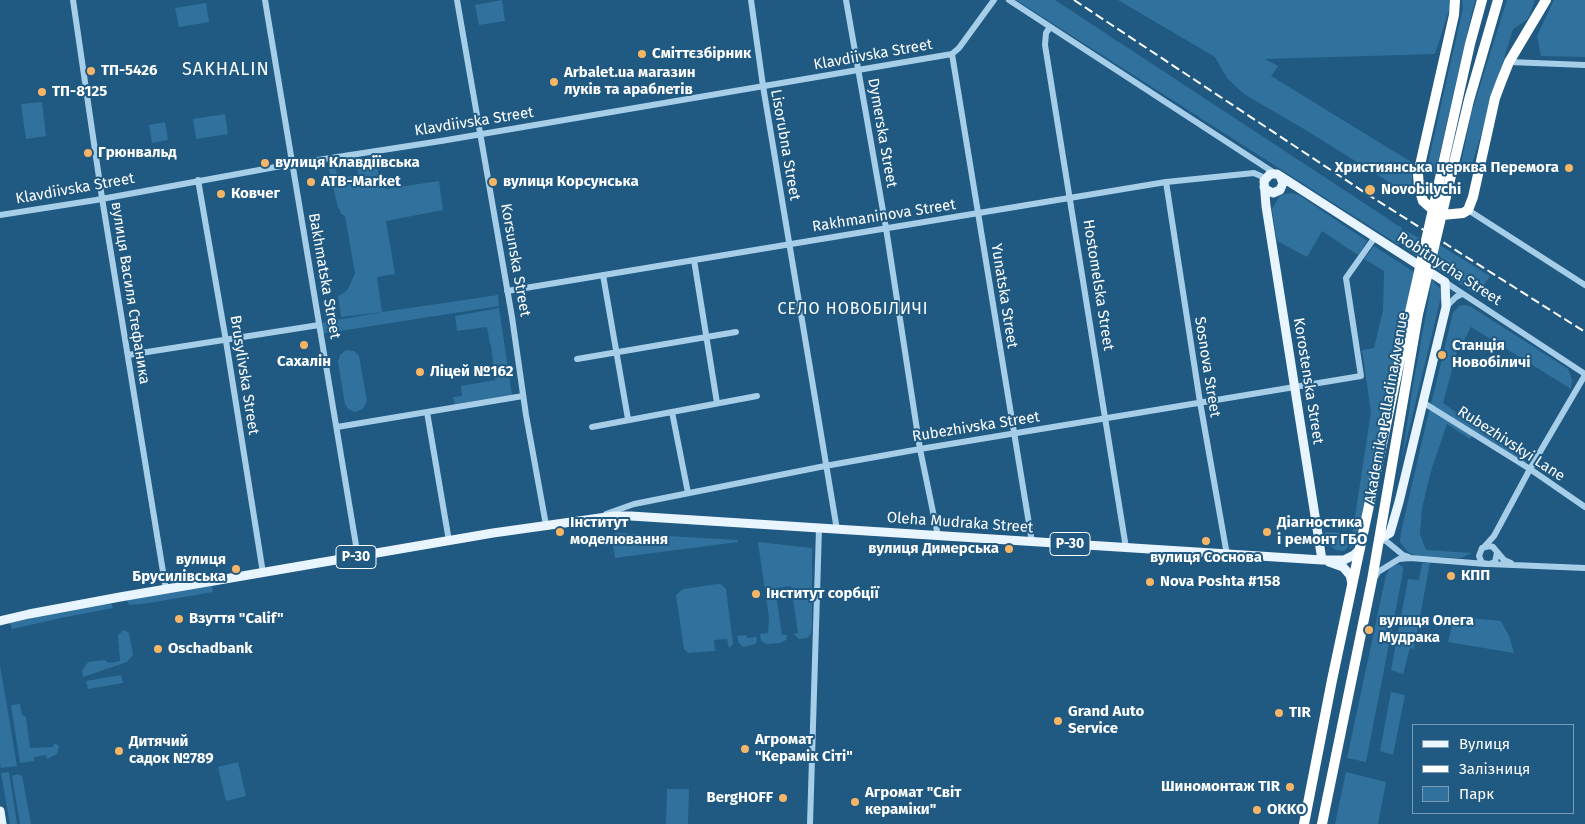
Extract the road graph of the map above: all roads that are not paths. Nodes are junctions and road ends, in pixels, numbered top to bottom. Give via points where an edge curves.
1 (72, 0) edge
2 (265, 0) edge
3 (457, 0) edge
4 (750, 0) edge
5 (846, 0) edge
6 (994, 0) edge
7 (1009, 0) edge
8 (1456, 0) edge
9 (1482, 0) edge
10 (1498, 0) edge
11 (1546, 0) edge
12 (1050, 27) junction
13 (952, 54) junction
14 (1508, 62) junction
15 (1585, 65) edge
16 (858, 70) junction
17 (763, 86) junction
18 (480, 134) junction
19 (1452, 151) junction
20 (1258, 161) junction
21 (292, 164) junction
22 (1278, 175) junction
23 (198, 180) junction
24 (1166, 182) junction
25 (1265, 183) junction
26 (1298, 187) junction
27 (1279, 191) junction
28 (102, 198) junction
29 (1071, 198) junction
30 (1266, 206) junction
31 (1468, 210) junction
32 (978, 213) junction
33 (0, 215) edge
34 (886, 228) junction
35 (1375, 237) junction
36 (790, 244) junction
37 (694, 260) junction
38 (603, 275) junction
39 (1445, 282) junction
40 (1585, 284) edge
41 (507, 291) junction
42 (1462, 294) junction
43 (1446, 307) junction
44 (1414, 313) junction
45 (320, 326) junction
46 (736, 332) dead end
47 (707, 337) junction
48 (226, 341) junction
49 (617, 352) junction
50 (128, 355) junction
51 (577, 359) dead end
52 (1585, 374) edge
53 (1296, 387) junction
54 (523, 396) junction
55 (757, 396) dead end
56 (1200, 402) junction
57 (1424, 402) junction
58 (717, 403) junction
59 (427, 412) junction
60 (672, 412) junction
61 (1106, 418) junction
62 (628, 419) junction
63 (337, 427) junction
64 (592, 427) dead end
65 (1014, 434) junction
66 (920, 449) junction
67 (825, 466) junction
68 (1530, 469) junction
69 (688, 493) junction
70 (1585, 507) edge
71 (597, 518) junction
72 (546, 525) junction
73 (819, 529) junction
74 (837, 530) junction
75 (938, 536) junction
76 (1494, 536) junction
77 (1379, 539) junction
78 (449, 541) junction
79 (1032, 542) junction
80 (1484, 547) junction
81 (1126, 548) junction
82 (1360, 549) junction
83 (1479, 552) junction
84 (1496, 552) junction
85 (1227, 555) junction
86 (358, 557) junction
87 (1410, 558) junction
88 (1322, 560) junction
89 (1465, 563) junction
90 (1488, 564) junction
91 (1517, 565) junction
92 (1585, 568) edge
93 (263, 574) junction
94 (1372, 580) junction
95 (1353, 586) junction
96 (166, 590) junction
97 (0, 621) edge
98 (0, 811) edge
99 (2, 824) edge
100 (810, 824) edge
101 (1304, 824) edge
102 (1322, 824) edge

1 - 28 street, вулиця Василя Стефаника
2 - 21 street, Bakhmatska Street
3 - 18 street, Korsunska Street
4 - 17 street, Lisorubna Street
5 - 16 street, Dymerska Street
6 - 13 street
7 - 12 street
8 - 31 highway via 1418,174 1418,188 1423,201 1442,215
9 - 19 highway, Akademika Palladina Avenue via 1466,62
10 - 19 highway, Akademika Palladina Avenue
11 - 14 highway
12 - 20 street
12 - 29 street, Hostomelska Street via 1046,33 1046,45
13 - 16 street, Klavdiivska Street
13 - 32 street, Yunatska Street
14 - 15 street
14 - 31 highway
16 - 17 street, Klavdiivska Street
16 - 34 street, Dymerska Street
17 - 18 street, Klavdiivska Street
17 - 36 street, Lisorubna Street
18 - 21 street, Klavdiivska Street
18 - 41 street, Korsunska Street
19 - 44 highway, Akademika Palladina Avenue
20 - 22 street
20 - 25 street
21 - 23 street, Klavdiivska Street
21 - 45 street, Bakhmatska Street
22 - 25 main road via 1270,174
22 - 26 main road, Robitnycha Street
22 - 27 main road via 1283,183
23 - 28 street, Klavdiivska Street
23 - 48 street, Brusylivska Street
24 - 25 street, Rakhmaninova Street via 1254,173
24 - 29 street, Rakhmaninova Street
24 - 56 street, Sosnova Street
25 - 27 main road via 1270,192
25 - 30 main road, Korostenska Street
26 - 27 main road
26 - 35 main road, Robitnycha Street
27 - 30 main road
28 - 33 street, Klavdiivska Street
28 - 50 street, вулиця Василя Стефаника
29 - 32 street, Rakhmaninova Street
29 - 61 street, Hostomelska Street
30 - 53 main road, Korostenska Street
31 - 40 street
32 - 34 street, Rakhmaninova Street
32 - 65 street, Yunatska Street
34 - 36 street, Rakhmaninova Street
34 - 66 street, Dymerska Street
35 - 39 main road, Robitnycha Street
35 - 53 street, Rubezhivska Street via 1346,278 1362,376
36 - 37 street, Rakhmaninova Street
36 - 67 street, Lisorubna Street
37 - 38 street, Rakhmaninova Street
37 - 47 street
38 - 41 street, Rakhmaninova Street
38 - 49 street
39 - 42 street, Robitnycha Street
39 - 43 main road
41 - 54 street, Korsunska Street
42 - 43 street
42 - 52 street, Robitnycha Street
43 - 57 main road
44 - 77 highway, Akademika Palladina Avenue
44 - 82 highway, Akademika Palladina Avenue
45 - 48 street
45 - 63 street, Bakhmatska Street
46 - 47 street
47 - 49 street
47 - 58 street
48 - 50 street
48 - 93 street, Brusylivska Street
49 - 51 street
49 - 62 street
50 - 96 street, вулиця Василя Стефаника
52 - 68 street
53 - 56 street, Rubezhivska Street
53 - 88 main road, Korostenska Street
54 - 59 street
54 - 72 street, Korsunska Street
55 - 58 street
56 - 61 street, Rubezhivska Street
56 - 85 street, Sosnova Street
57 - 68 street, Rubezhivskyi Lane
57 - 77 main road via 1390,533
58 - 60 street
59 - 63 street
59 - 78 street
60 - 62 street
60 - 69 street
61 - 65 street, Rubezhivska Street
61 - 81 street, Hostomelska Street
62 - 64 street
63 - 86 street, Bakhmatska Street
65 - 66 street, Rubezhivska Street
65 - 79 street, Yunatska Street
66 - 67 street, Rubezhivska Street
66 - 75 street, Dymerska Street
67 - 69 street, Rubezhivska Street
67 - 74 street, Lisorubna Street
68 - 70 street, Rubezhivskyi Lane
68 - 76 street
69 - 71 street, Rubezhivska Street via 634,504
71 - 72 main road, Р-30
71 - 73 main road, Oleha Mudraka Street / Р-30 via 632,516
72 - 78 main road, Р-30
73 - 74 main road, Oleha Mudraka Street / Р-30
73 - 100 street
74 - 75 main road, Oleha Mudraka Street / Р-30
75 - 79 main road, Oleha Mudraka Street / Р-30
76 - 80 street
76 - 84 street
77 - 87 street
77 - 94 highway, Akademika Palladina Avenue
78 - 86 main road, Р-30
79 - 81 main road, Oleha Mudraka Street / Р-30
80 - 83 street
80 - 84 street via 1493,547
81 - 85 main road, Oleha Mudraka Street / Р-30
82 - 88 main road, Oleha Mudraka Street / Р-30 via 1344,560
82 - 95 highway, Akademika Palladina Avenue
83 - 89 street
83 - 90 street via 1480,560
84 - 90 street via 1495,562
84 - 91 street via 1504,560
85 - 88 main road, Oleha Mudraka Street / Р-30
86 - 93 main road, Р-30
87 - 89 street
87 - 94 street via 1394,561
88 - 95 main road, Oleha Mudraka Street / Р-30 via 1343,567
89 - 90 street
90 - 91 street
91 - 92 street
93 - 96 main road, Р-30
94 - 102 highway, Akademika Palladina Avenue
95 - 101 highway, Akademika Palladina Avenue
96 - 97 main road, Р-30
98 - 99 main road

